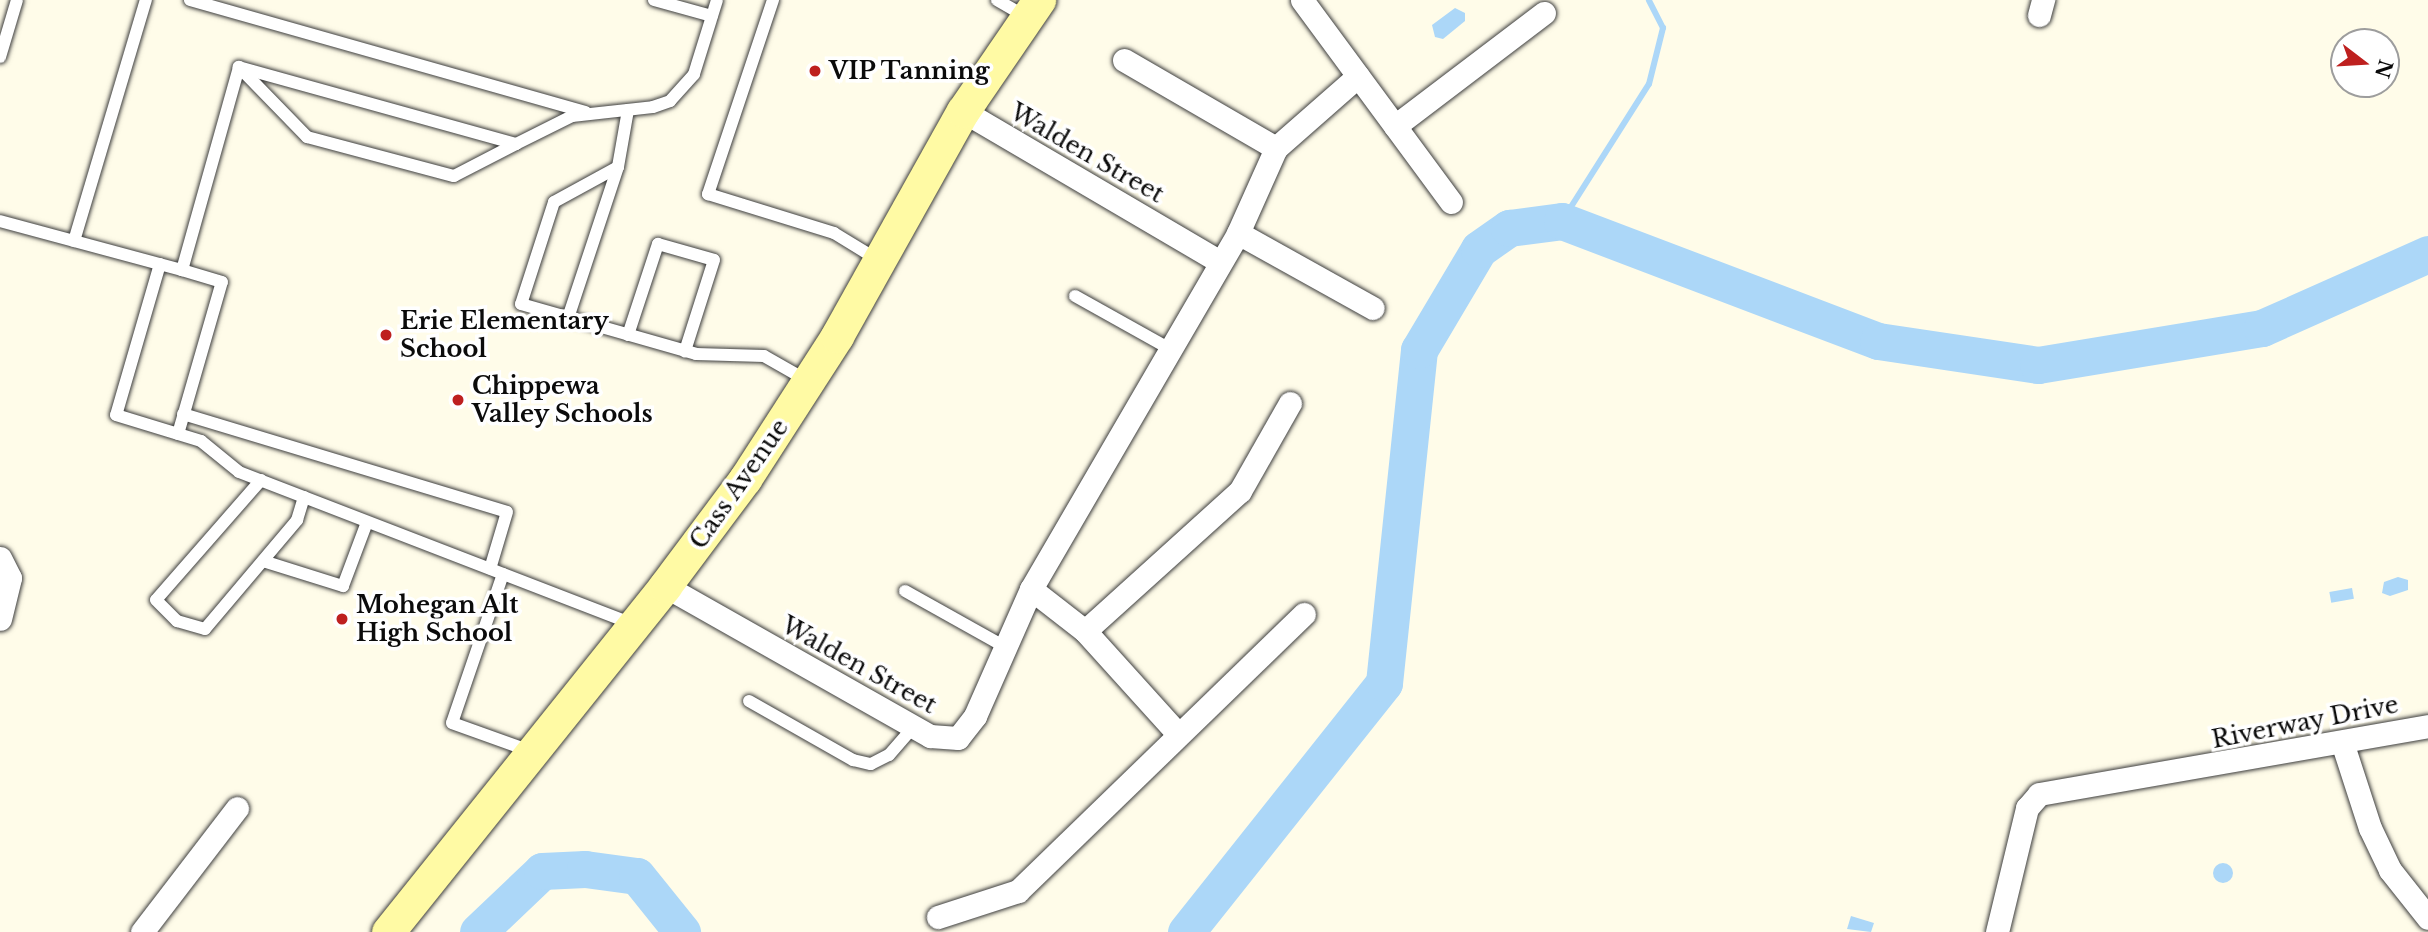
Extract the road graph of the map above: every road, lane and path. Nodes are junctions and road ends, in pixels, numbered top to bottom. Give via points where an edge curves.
1 (17, 0) edge
2 (146, 0) edge
3 (190, 0) edge
4 (654, 0) edge
5 (717, 0) edge
6 (773, 0) edge
7 (997, 0) edge
8 (1302, 0) edge
9 (1033, 9) edge
10 (1544, 13) dead end
11 (712, 16) junction
12 (0, 57) edge
13 (1124, 60) dead end
14 (240, 67) junction
15 (1358, 76) junction
16 (628, 110) junction
17 (964, 111) junction
18 (592, 114) junction
19 (1395, 126) junction
20 (516, 144) junction
21 (1276, 148) junction
22 (618, 167) junction
23 (1451, 202) dead end
24 (0, 221) edge
25 (1238, 233) junction
26 (74, 241) junction
27 (880, 261) junction
28 (1220, 261) junction
29 (160, 264) junction
30 (182, 270) junction
31 (1075, 296) dead end
32 (1373, 308) dead end
33 (568, 318) junction
34 (628, 335) junction
35 (1170, 349) junction
36 (685, 351) junction
37 (808, 382) junction
38 (1290, 403) dead end
39 (183, 414) junction
40 (177, 434) junction
41 (261, 480) junction
42 (304, 497) junction
43 (367, 522) junction
44 (263, 561) junction
45 (3, 562) edge
46 (490, 569) junction
47 (503, 574) junction
48 (665, 586) junction
49 (1031, 589) junction
50 (905, 591) dead end
51 (1304, 614) dead end
52 (0, 619) edge
53 (632, 624) junction
54 (1086, 631) junction
55 (1005, 647) junction
56 (749, 701) dead end
57 (2428, 726) edge
58 (913, 727) junction
59 (1178, 734) junction
60 (2342, 742) junction
61 (530, 751) junction
62 (237, 808) dead end
63 (938, 917) dead end
64 (2428, 918) edge
65 (142, 932) edge
66 (388, 932) edge
67 (1997, 932) edge

1 - 12 lane
2 - 26 lane
3 - 18 lane
4 - 11 lane
5 - 11 lane
6 - 27 lane via 708,194 834,233
7 - 9 lane
8 - 15 street
9 - 17 main road, Cass Avenue
10 - 19 street
11 - 16 lane via 700,59 683,88 653,107
13 - 21 street
14 - 20 lane
14 - 20 lane via 307,137 454,176
14 - 30 lane
15 - 19 street
15 - 21 street, Walden Street
16 - 18 lane
16 - 22 lane
17 - 27 main road, Cass Avenue
17 - 28 street, Walden Street
18 - 20 lane via 572,116
19 - 23 street
21 - 25 street, Walden Street
22 - 33 lane
22 - 33 lane via 554,202 520,304
24 - 26 lane
25 - 28 street, Walden Street
25 - 32 street
26 - 29 lane
27 - 37 main road, Cass Avenue
28 - 35 street, Walden Street
29 - 30 lane
29 - 40 lane via 116,415
30 - 39 lane via 222,282
31 - 35 lane
33 - 34 lane
34 - 36 lane
34 - 36 lane via 658,244 713,260
35 - 49 street, Walden Street
36 - 37 lane via 764,356
37 - 48 main road, Cass Avenue via 745,479
38 - 54 street via 1240,491
39 - 40 lane
39 - 46 lane via 507,512
40 - 41 lane via 201,441 239,472
41 - 42 lane
41 - 44 lane via 156,600 177,621 205,629
42 - 43 lane
42 - 44 lane via 297,520
43 - 44 lane via 343,586
43 - 46 lane
45 - 52 street via 10,591
46 - 47 lane
47 - 53 lane
47 - 61 lane via 452,723
48 - 53 main road, Cass Avenue
48 - 58 street, Walden Street
49 - 54 street
49 - 55 street, Walden Street
50 - 55 lane
51 - 59 street
53 - 61 main road, Cass Avenue
54 - 59 street
55 - 58 street, Walden Street via 975,716 958,738 944,740
56 - 58 lane via 853,760 871,764 889,755
57 - 60 street, Riverway Drive
59 - 63 street via 1018,891
60 - 64 street via 2390,870
60 - 67 street, Riverway Drive via 2039,794 2031,800
61 - 66 main road, Cass Avenue
62 - 65 street

